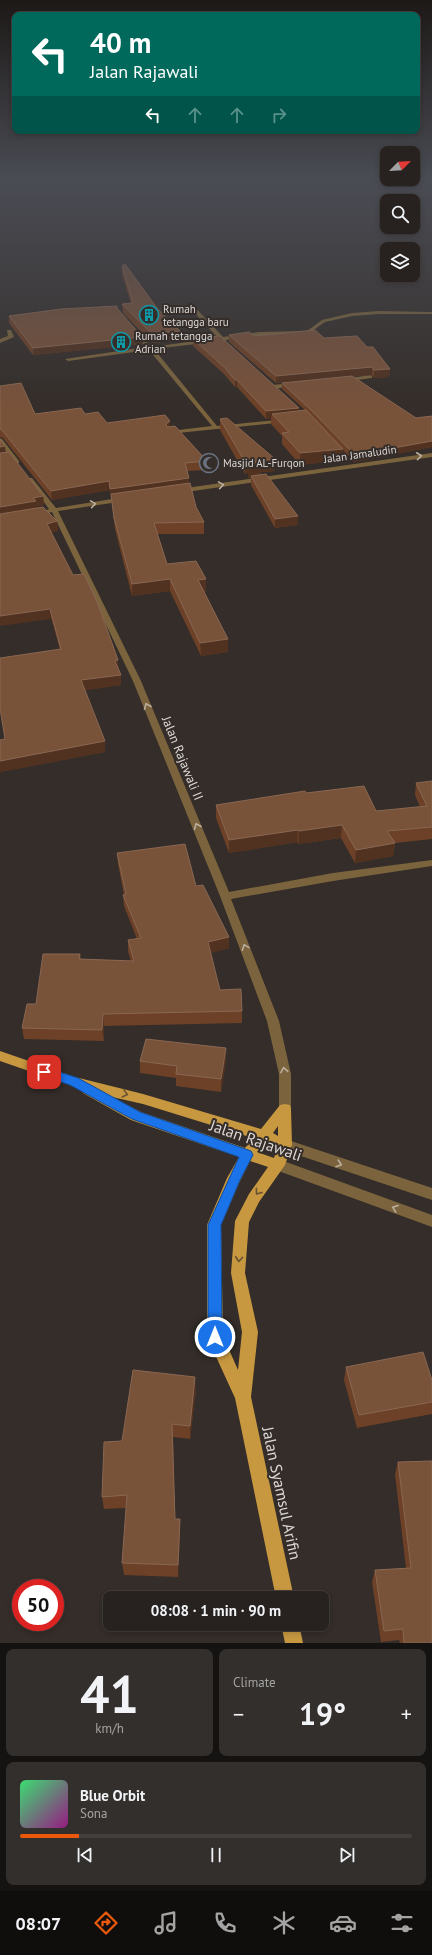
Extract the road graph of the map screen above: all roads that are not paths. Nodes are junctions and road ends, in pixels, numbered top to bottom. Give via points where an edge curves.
1 (191, 306) dead end
2 (432, 313) edge
3 (129, 323) edge
4 (9, 331) dead end
5 (221, 339) junction
6 (0, 341) edge
7 (230, 347) edge
8 (152, 349) junction
9 (68, 359) dead end
10 (370, 377) edge
11 (333, 380) edge
12 (267, 382) edge
13 (302, 384) edge
14 (272, 387) junction
15 (278, 392) edge
16 (292, 419) edge
17 (216, 428) junction
18 (170, 433) edge
19 (0, 440) edge
20 (432, 455) edge
21 (22, 468) edge
22 (26, 474) edge
23 (172, 492) edge
24 (134, 498) edge
25 (54, 510) junction
26 (39, 513) edge
27 (432, 863) edge
28 (225, 896) junction
29 (0, 1056) edge
30 (74, 1082) junction
31 (286, 1109) junction
32 (263, 1135) junction
33 (285, 1145) junction
34 (247, 1155) junction
35 (278, 1166) junction
36 (432, 1194) edge
37 (432, 1221) edge
38 (243, 1397) junction
39 (284, 1591) edge
40 (291, 1631) edge
41 (294, 1643) edge

1 - 5 street
2 - 5 street via 366,313 325,320 308,332
3 - 8 street
4 - 6 street via 11,338
5 - 7 street
5 - 8 street
8 - 9 street
8 - 17 street
10 - 11 street
12 - 14 street
13 - 14 street
14 - 15 street
16 - 17 street
17 - 18 street
19 - 21 street via 9,457
23 -> 20 street, Jalan Jamaludin via 349,463
22 - 25 street, Jalan Rajawali II
25 -> 24 street
25 - 26 street
28 -> 25 street, Jalan Rajawali II via 138,682
27 - 28 street
31 -> 28 street, Jalan Rajawali II via 285,1074 273,1021
29 - 30 main road, Jalan Rajawali
30 -> 32 main road, Jalan Rajawali via 143,1099
30 - 34 main road, Jalan Rajawali via 136,1116
31 - 32 main road, Jalan Syamsul Arifin
31 - 33 main road, Jalan Syamsul Arifin
32 - 33 main road, Jalan Rajawali
32 - 34 main road, Jalan Syamsul Arifin
33 - 35 main road, Jalan Syamsul Arifin
33 -> 36 street, Jalan Rajawali
34 - 35 main road, Jalan Rajawali
34 - 38 main road, Jalan Syamsul Arifin via 214,1225 215,1337
37 -> 35 street, Jalan Rajawali
35 -> 38 main road, Jalan Syamsul Arifin via 254,1198 242,1221 238,1273 250,1332
38 - 39 main road, Jalan Syamsul Arifin
40 - 41 main road

